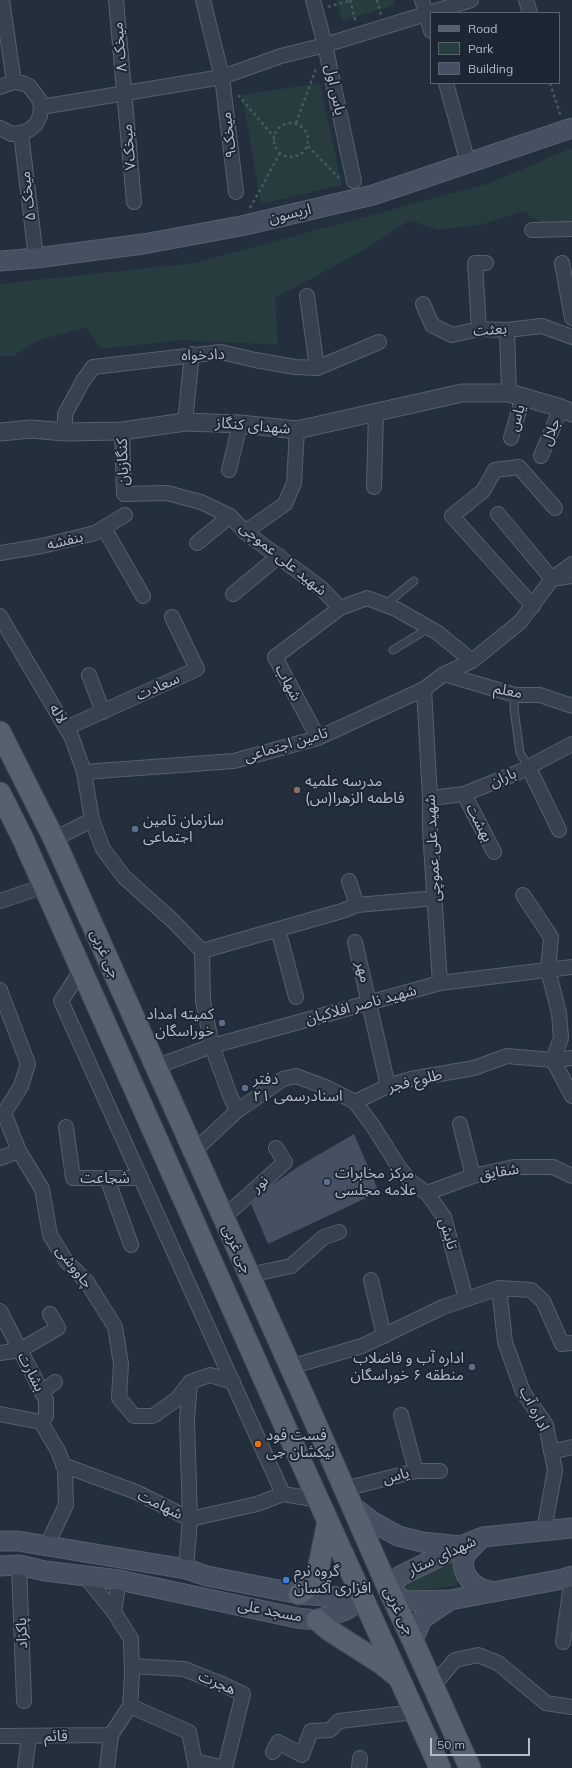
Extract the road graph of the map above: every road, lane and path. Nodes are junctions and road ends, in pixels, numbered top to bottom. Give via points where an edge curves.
1 (2, 0) edge
2 (116, 0) edge
3 (203, 0) edge
4 (351, 0) edge
5 (422, 0) edge
6 (471, 0) edge
7 (526, 0) edge
8 (314, 5) edge
9 (432, 12) edge
10 (530, 12) edge
11 (430, 13) edge
12 (426, 14) junction
13 (430, 28) edge
14 (360, 34) junction
15 (326, 45) junction
16 (222, 77) junction
17 (14, 82) junction
18 (446, 84) edge
19 (550, 84) edge
20 (0, 87) edge
21 (124, 93) junction
22 (41, 107) junction
23 (296, 123) junction
24 (0, 128) edge
25 (569, 129) edge
26 (21, 133) junction
27 (274, 137) junction
28 (308, 146) junction
29 (280, 153) junction
30 (468, 163) junction
31 (356, 190) junction
32 (236, 192) dead end
33 (134, 202) dead end
34 (241, 226) junction
35 (572, 229) edge
36 (532, 230) dead end
37 (36, 258) junction
38 (0, 261) edge
39 (562, 262) dead end
40 (486, 263) dead end
41 (307, 296) dead end
42 (423, 304) dead end
43 (572, 318) edge
44 (479, 329) junction
45 (507, 330) junction
46 (572, 337) edge
47 (380, 342) dead end
48 (192, 354) junction
49 (317, 368) junction
50 (516, 395) junction
51 (567, 410) edge
52 (376, 413) junction
53 (185, 422) junction
54 (240, 424) junction
55 (297, 430) junction
56 (122, 431) junction
57 (0, 432) edge
58 (65, 432) junction
59 (512, 438) dead end
60 (541, 456) dead end
61 (229, 470) dead end
62 (374, 487) dead end
63 (124, 494) joint
64 (555, 508) dead end
65 (498, 514) dead end
66 (125, 515) dead end
67 (230, 516) junction
68 (104, 528) junction
69 (245, 532) junction
70 (197, 543) dead end
71 (0, 553) edge
72 (279, 556) junction
73 (572, 564) edge
74 (572, 576) edge
75 (552, 580) junction
76 (414, 581) dead end
77 (233, 594) dead end
78 (143, 596) dead end
79 (385, 605) junction
80 (533, 606) junction
81 (340, 608) junction
82 (0, 616) edge
83 (172, 617) dead end
84 (429, 628) junction
85 (392, 650) dead end
86 (472, 661) junction
87 (444, 674) junction
88 (89, 676) dead end
89 (424, 689) junction
90 (515, 695) junction
91 (572, 706) edge
92 (103, 712) junction
93 (66, 728) junction
94 (0, 732) edge
95 (318, 738) junction
96 (572, 744) edge
97 (528, 766) junction
98 (84, 772) junction
99 (0, 793) edge
100 (464, 794) junction
101 (430, 798) junction
102 (92, 820) junction
103 (559, 830) dead end
104 (54, 839) junction
105 (494, 852) dead end
106 (349, 881) dead end
107 (45, 886) junction
108 (524, 895) dead end
109 (436, 898) junction
110 (0, 901) edge
111 (357, 905) junction
112 (278, 929) junction
113 (355, 942) dead end
114 (202, 951) junction
115 (572, 967) edge
116 (82, 969) junction
117 (548, 970) junction
118 (440, 983) junction
119 (0, 990) edge
120 (296, 997) dead end
121 (370, 1002) junction
122 (212, 1046) junction
123 (572, 1058) edge
124 (553, 1060) junction
125 (155, 1067) junction
126 (388, 1086) junction
127 (572, 1096) edge
128 (355, 1102) junction
129 (238, 1111) junction
130 (460, 1124) dead end
131 (66, 1127) dead end
132 (276, 1148) dead end
133 (19, 1151) junction
134 (193, 1152) junction
135 (0, 1158) edge
136 (473, 1176) junction
137 (107, 1178) junction
138 (141, 1178) junction
139 (572, 1178) edge
140 (427, 1193) junction
141 (223, 1218) junction
142 (339, 1232) dead end
143 (131, 1245) dead end
144 (248, 1275) junction
145 (370, 1280) dead end
146 (499, 1288) junction
147 (466, 1300) junction
148 (0, 1311) edge
149 (50, 1314) dead end
150 (384, 1336) junction
151 (572, 1343) edge
152 (20, 1350) junction
153 (0, 1353) edge
154 (290, 1367) junction
155 (55, 1382) dead end
156 (190, 1382) junction
157 (233, 1382) junction
158 (42, 1392) junction
159 (0, 1414) edge
160 (400, 1415) dead end
161 (41, 1422) junction
162 (572, 1447) edge
163 (551, 1452) junction
164 (63, 1465) junction
165 (416, 1471) junction
166 (440, 1471) dead end
167 (283, 1494) junction
168 (348, 1497) junction
169 (319, 1500) junction
170 (190, 1519) junction
171 (328, 1521) junction
172 (572, 1528) edge
173 (544, 1530) junction
174 (483, 1537) junction
175 (0, 1541) edge
176 (48, 1545) junction
177 (461, 1546) junction
178 (19, 1565) junction
179 (0, 1566) edge
180 (186, 1569) junction
181 (85, 1576) junction
182 (120, 1580) junction
183 (569, 1581) edge
184 (388, 1588) junction
185 (493, 1592) junction
186 (299, 1594) junction
187 (363, 1599) junction
188 (450, 1600) junction
189 (114, 1612) junction
190 (318, 1620) junction
191 (413, 1641) junction
192 (563, 1642) dead end
193 (132, 1666) junction
194 (400, 1679) junction
195 (433, 1686) junction
196 (24, 1701) dead end
197 (130, 1706) junction
198 (572, 1708) edge
199 (415, 1712) junction
200 (111, 1735) junction
201 (0, 1736) edge
202 (29, 1736) junction
203 (273, 1752) dead end
204 (196, 1765) edge
205 (25, 1768) edge
206 (107, 1768) edge
207 (440, 1768) edge
208 (470, 1768) edge

1 - 17 street
2 - 21 street, میخک ۸
3 - 16 street, میخک۹
4 - 8 path
4 - 14 path
5 - 12 street
6 - 9 street
7 - 10 street
8 - 15 street, یاس اول
11 - 12 street
12 - 13 street
12 - 14 street
14 - 15 street
15 - 16 street via 281,56
15 - 23 path
15 - 31 street, یاس اول
16 - 21 street
16 - 27 path
16 - 32 street, میخک۹
17 - 20 street
17 - 22 street via 29,86 37,95
18 - 30 street
19 - 25 path
21 - 22 street
21 - 33 street, میخک۷
22 - 26 street via 36,124
23 - 27 path via 279,127
23 - 28 path via 308,134
24 - 26 street via 12,134
25 - 30 main road, اریسون
26 - 37 street, میخک ۵
27 - 29 path via 274,143
28 - 29 path via 296,157
28 - 31 path
29 - 34 path
30 - 31 main road, اریسون
31 - 34 main road, اریسون
34 - 37 main road, اریسون via 144,244
35 - 36 street
37 - 38 main road, اریسون
39 - 43 street
40 - 44 street via 475,262
41 - 49 street
42 - 44 street, بعثت via 432,325 452,335
44 - 45 street, بعثت
45 - 46 street, بعثت via 542,326
45 - 50 street, یاس
47 - 49 street, دادخواه
48 - 49 street, دادخواه via 221,352 255,360
48 - 53 street
48 - 58 street, دادخواه via 93,367 65,414
50 - 51 street, شهدای کنگاز
50 - 52 street, شهدای کنگاز via 462,393
50 - 59 street, یاس
51 - 60 street, جلال
52 - 55 street, شهدای کنگاز
52 - 62 street
53 - 54 street, شهدای کنگاز
53 - 56 street, شهدای کنگاز
54 - 55 street, شهدای کنگاز
54 - 61 street
55 - 69 street via 294,483 285,504
56 - 58 street, شهدای کنگاز
56 - 63 street, کنگازیان
57 - 58 street, شهدای کنگاز via 31,429
63 - 67 street, شهید علی عموچی via 167,493 201,502
64 - 80 street via 519,467 495,470 483,491 452,516
65 - 75 street
66 - 68 street, بنفشه
67 - 69 street, شهید علی عموچی
67 - 70 street
68 - 71 street, بنفشه via 95,533 50,544
68 - 78 street
69 - 72 street, شهید علی عموچی
72 - 77 street
72 - 81 street, شهید علی عموچی via 321,588
73 - 75 street, تامین اجتماعی
74 - 75 street
75 - 80 street, تامین اجتماعی
76 - 79 lane
79 - 81 street, شهید علی عموچی via 367,598
79 - 84 street, شهید علی عموچی
80 - 86 street, تامین اجتماعی via 520,622
81 - 95 street, شهاب via 275,657
82 - 93 street, لاله
83 - 92 street, سعادت via 197,669
84 - 85 lane
84 - 86 street, شهید علی عموچی via 438,632
86 - 87 street, تامین اجتماعی
87 - 89 street, تامین اجتماعی
87 - 90 street, معلم
88 - 92 street
89 - 95 street, تامین اجتماعی
89 - 101 street, شهید علی عموچی
90 - 91 street, معلم via 540,695
90 - 97 lane via 514,709 520,753
92 - 93 street, سعادت
93 - 98 street, لاله
94 - 104 main road, جی غربی
95 - 98 street, تامین اجتماعی via 234,761
96 - 97 street, باران
97 - 100 street, باران
97 - 103 street
98 - 102 street, لاله
99 - 107 main road, جی غربی
100 - 101 street, باران
100 - 105 street, بهشت
101 - 109 street, شهید علی عموچی
102 - 104 street
102 - 114 street via 103,849 124,877
104 - 125 main road, جی غربی
106 - 111 street
107 - 110 street
107 - 116 main road, جی غربی
108 - 117 street via 551,937
109 - 111 street
109 - 118 street, شهید علی عموچی
111 - 112 street
112 - 114 street
112 - 120 street
113 - 121 street, مهر
114 - 122 street via 203,1001
115 - 117 street, شهید ناصر افلاکیان
116 - 138 street via 61,1001
116 - 169 main road, جی غربی
117 - 118 street, شهید ناصر افلاکیان
117 - 124 street via 559,1013 561,1038
118 - 121 street, شهید ناصر افلاکیان
119 - 133 street, چاووشی via 28,1064 21,1086 4,1112
121 - 122 street, شهید ناصر افلاکیان
121 - 126 street, مهر
122 - 125 street, شهید ناصر افلاکیان
122 - 129 street via 229,1094
123 - 124 street, طلوع فجر
124 - 126 street, طلوع فجر via 507,1056 474,1068 411,1079
124 - 127 street
125 - 134 main road, جی غربی
126 - 128 street, طلوع فجر
128 - 129 street via 296,1076 283,1079
128 - 140 street, تابش via 400,1169 411,1182
129 - 134 street
130 - 136 street
131 - 137 street, شجاعت via 73,1178
132 - 141 street, نور via 285,1162
133 - 135 street
133 - 156 street, چاووشی via 42,1189 50,1235 66,1261 87,1282 115,1327 121,1364 119,1398 134,1416 152,1416 177,1400
134 - 141 main road, جی غربی
136 - 139 street, شقایق via 514,1168 553,1167
136 - 140 street, شقایق
137 - 138 street, شجاعت
137 - 143 street
138 - 157 street
140 - 147 street, تابش via 444,1217
141 - 144 main road, جی غربی
142 - 144 street via 324,1237 291,1266
144 - 154 main road, جی غربی
145 - 150 street
146 - 147 street
146 - 151 street via 531,1290 543,1301 562,1344
146 - 163 street, اداره آب via 505,1342 523,1392 546,1425
147 - 150 street via 443,1307
148 - 152 street, بشارت
149 - 152 street via 58,1328
150 - 154 street via 362,1346
152 - 153 street
152 - 158 street, بشارت
154 - 168 main road, جی غربی
155 - 158 street
156 - 157 street via 210,1375
156 - 170 street via 187,1420
157 - 167 street
158 - 161 street, بشارت via 46,1400 46,1416
159 - 161 street
160 - 165 street, یاس
161 - 164 street
162 - 163 street
163 - 173 street, اداره آب via 555,1470
164 - 170 street, شهامت via 136,1492
164 - 176 street via 66,1505
165 - 166 street
165 - 168 street, یاس
167 - 169 street
167 - 170 street, شهامت via 257,1504
168 - 177 main road via 374,1522 398,1536 422,1542
168 - 184 main road, جی غربی
169 - 171 main road, جی غربی
170 - 180 street
171 - 186 main road via 317,1575 312,1584
171 - 187 main road, جی غربی
172 - 173 main road, شهدای ستار
173 - 174 main road, شهدای ستار
174 - 177 main road, شهدای ستار
174 - 185 main road via 465,1555 463,1565 466,1575 473,1584
175 - 176 main road, مسجد علی via 18,1540
176 - 180 main road, مسجد علی
177 - 184 main road, شهدای ستار via 400,1576
178 - 179 main road, مسجد علی
178 - 181 main road, مسجد علی
178 - 196 street, پاکزاد
180 - 186 main road, مسجد علی via 207,1576
181 - 182 main road, مسجد علی
181 - 189 street
182 - 189 street
182 - 190 main road, مسجد علی via 297,1618
183 - 185 main road, شهدای ستار
183 - 192 street
184 - 187 main road
184 - 188 main road, شهدای ستار via 404,1600
184 - 191 main road, جی غربی
185 - 188 main road, شهدای ستار
186 - 187 main road, مسجد علی
187 - 190 main road, مسجد علی via 346,1610
187 - 194 main road, جی غربی
188 - 191 main road via 422,1619
189 - 193 street via 131,1639
190 - 194 main road
191 - 195 main road, جی غربی
193 - 197 street
193 - 204 street, هجرت via 184,1669 243,1694 225,1768
194 - 199 main road, جی غربی
195 - 198 street via 455,1660 478,1655 498,1664 546,1703
195 - 208 main road, جی غربی
197 - 200 street
197 - 204 street via 189,1732
199 - 203 street via 339,1721 330,1730 311,1730 302,1755 278,1742
199 - 207 main road, جی غربی
200 - 202 street, قائم
200 - 206 street
201 - 202 street, قائم
202 - 205 street

